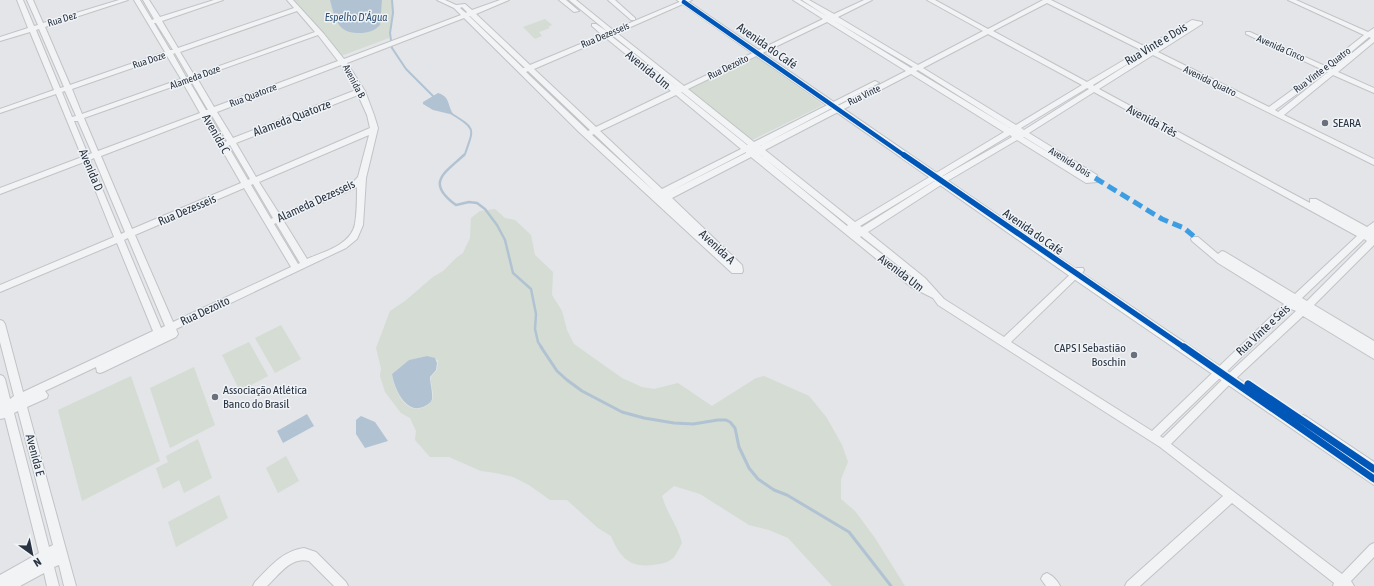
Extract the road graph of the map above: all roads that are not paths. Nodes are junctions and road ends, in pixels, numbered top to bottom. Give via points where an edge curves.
1 (20, 0) edge
2 (30, 0) edge
3 (114, 0) edge
4 (125, 0) edge
5 (137, 0) edge
6 (146, 0) edge
7 (220, 0) edge
8 (290, 0) edge
9 (440, 0) edge
10 (494, 0) edge
11 (506, 0) edge
12 (562, 0) edge
13 (572, 0) edge
14 (611, 0) edge
15 (684, 0) edge
16 (796, 0) edge
17 (805, 0) edge
18 (857, 0) edge
19 (869, 0) edge
20 (930, 0) edge
21 (940, 0) edge
22 (1036, 0) edge
23 (1047, 0) edge
24 (1056, 0) edge
25 (1291, 0) edge
26 (1298, 0) edge
27 (297, 8) junction
28 (463, 9) edge
29 (827, 17) junction
30 (633, 19) junction
31 (155, 22) junction
32 (41, 24) junction
33 (31, 27) junction
34 (988, 28) junction
35 (607, 32) junction
36 (319, 33) junction
37 (1373, 34) edge
38 (0, 35) edge
39 (0, 39) edge
40 (756, 50) junction
41 (1152, 50) junction
42 (171, 51) junction
43 (342, 59) junction
44 (523, 67) junction
45 (912, 68) junction
46 (1331, 69) junction
47 (189, 79) junction
48 (66, 86) junction
49 (1093, 86) junction
50 (1374, 86) edge
51 (57, 89) junction
52 (676, 89) junction
53 (361, 91) junction
54 (1374, 91) edge
55 (837, 105) junction
56 (0, 106) edge
57 (211, 108) junction
58 (1272, 109) junction
59 (0, 111) edge
60 (203, 111) junction
61 (1280, 113) junction
62 (80, 118) junction
63 (71, 121) junction
64 (374, 128) junction
65 (592, 128) junction
66 (584, 132) junction
67 (1017, 132) junction
68 (231, 142) junction
69 (223, 145) junction
70 (752, 149) junction
71 (94, 152) junction
72 (84, 156) junction
73 (1374, 157) edge
74 (1374, 162) edge
75 (940, 177) junction
76 (362, 178) junction
77 (253, 179) junction
78 (244, 183) junction
79 (0, 185) edge
80 (0, 191) edge
81 (660, 198) junction
82 (278, 219) junction
83 (269, 223) junction
84 (850, 228) junction
85 (129, 232) junction
86 (858, 234) junction
87 (1371, 235) edge
88 (119, 236) junction
89 (305, 264) junction
90 (296, 268) junction
91 (1078, 272) junction
92 (0, 283) edge
93 (0, 289) edge
94 (1294, 302) junction
95 (1305, 308) junction
96 (0, 324) edge
97 (172, 331) junction
98 (160, 337) junction
99 (1005, 342) junction
100 (1374, 346) edge
101 (1374, 355) edge
102 (1221, 369) junction
103 (1232, 376) junction
104 (0, 379) edge
105 (21, 402) junction
106 (4, 410) edge
107 (1152, 437) junction
108 (1164, 444) junction
109 (1374, 469) edge
110 (1374, 479) edge
111 (1232, 496) junction
112 (1374, 550) edge
113 (60, 552) junction
114 (46, 560) junction
115 (0, 581) edge
116 (1343, 585) edge
117 (8, 586) edge
118 (53, 586) edge
119 (70, 586) edge
120 (259, 586) edge
121 (342, 586) edge
122 (1131, 586) edge

1 - 33 street, Avenida D
2 - 32 street, Avenida D
3 - 32 street, Rua Dez
4 - 32 street, Rua Dez
5 - 31 street, Avenida C
6 - 31 street, Avenida C
7 - 31 street
8 - 27 street, Avenida B
9 - 28 street, Avenida A
10 - 28 street, Rua Quatorze
11 - 28 street, Rua Quatorze
12 - 35 street, Avenida Um
13 - 35 street, Avenida Um
14 - 30 street
15 - 30 street, Rua Dezesseis
15 - 35 street, Rua Dezesseis
15 - 40 main road, Avenida do Café
16 - 29 street, Avenida Dois
17 - 29 street, Avenida Dois
18 - 29 street, Rua Dezoito
19 - 29 street, Rua Dezoito
20 - 34 street, Avenida Três
21 - 34 street, Avenida Três
22 - 34 street, Rua Vinte
23 - 34 street, Rua Vinte
23 - 41 street, Avenida Quatro
24 - 41 street, Avenida Quatro
25 - 37 street
26 - 37 street
27 - 36 street, Avenida B
27 - 42 street, Rua Doze
28 - 43 street, Rua Quatorze
28 - 44 street, Avenida A
29 - 40 street, Rua Dezoito
29 - 45 street, Avenida Dois
30 - 35 street, Rua Dezesseis
31 - 42 street, Avenida C
32 - 33 street, Rua Dez
32 - 48 street, Avenida D
33 - 38 street, Rua Dez
33 - 39 street, Rua Dez
33 - 51 street, Avenida D
34 - 45 street, Rua Vinte
34 - 49 street, Avenida Três
35 - 44 street, Rua Dezesseis
35 - 52 street, Avenida Um
36 - 43 street, Avenida B
36 - 47 street, Alameda Doze
37 - 46 street, Rua Vinte e Quatro
40 - 52 street, Rua Dezoito
40 - 55 main road, Avenida do Café
41 - 41 street, Rua Vinte e Dois via 1200,23 1194,21
41 - 49 street, Rua Vinte e Dois
41 - 58 street, Avenida Quatro
42 - 47 street, Avenida C
42 - 48 street, Rua Doze
43 - 53 street, Avenida B
43 - 57 street, Rua Quatorze
44 - 65 street, Avenida A
44 - 66 street, Avenida A
45 - 55 street, Rua Vinte
45 - 67 street, Avenida Dois
46 - 46 street, Avenida Cinco via 1248,33 1252,32
46 - 50 street, Avenida Cinco
46 - 54 street, Avenida Cinco
46 - 58 street, Rua Vinte e Quatro
46 - 61 street, Rua Vinte e Quatro
47 - 57 street, Avenida C
47 - 60 street, Avenida C
47 - 62 street, Alameda Doze
48 - 51 street, Rua Doze
48 - 62 street, Avenida D
49 - 67 street, Rua Vinte e Dois
49 - 87 street, Avenida Três
51 - 56 street, Rua Doze
51 - 59 street, Rua Doze
51 - 63 street, Avenida D
52 - 65 street, Rua Dezoito
52 - 70 street, Avenida Um
53 - 64 street, Avenida B
53 - 68 street, Alameda Quatorze
55 - 70 street, Rua Vinte
55 - 75 main road, Avenida do Café
57 - 60 street, Rua Quatorze
57 - 68 street, Avenida C
58 - 61 street, Avenida Quatro
60 - 69 street, Avenida C
60 - 71 street, Rua Quatorze
61 - 73 street, Avenida Quatro
61 - 74 street, Avenida Quatro
62 - 63 street, Alameda Doze
62 - 71 street, Avenida D
63 - 72 street, Avenida D
64 - 76 street
64 - 77 street, Rua Dezesseis
65 - 66 street, Rua Dezoito
65 - 81 street, Avenida A
66 - 81 street, Avenida A
67 - 67 street, Avenida Dois via 1089,181 1094,180 1094,177
67 - 75 street, Rua Vinte e Dois
68 - 69 street, Alameda Quatorze
68 - 77 street, Avenida C
69 - 78 street, Avenida C
70 - 81 street, Rua Vinte
70 - 84 street, Avenida Um
71 - 72 street, Rua Quatorze
71 - 85 street, Avenida D
72 - 79 street, Rua Quatorze
72 - 80 street, Rua Quatorze
72 - 88 street, Avenida D
75 - 84 street, Rua Vinte e Dois
75 - 86 street, Rua Vinte e Dois
75 - 91 main road, Avenida do Café
76 - 82 street, Alameda Dezesseis via 355,184
76 - 89 street, Rua Dezoito via 360,218 354,237 343,246
77 - 78 street, Rua Dezesseis
77 - 82 street, Avenida C
78 - 83 street, Avenida C
78 - 85 street, Rua Dezesseis
81 - 81 street, Avenida A via 732,269 739,271 738,267
82 - 83 street, Alameda Dezesseis
82 - 89 street, Avenida C
83 - 90 street, Avenida C
84 - 86 street, Avenida Um
85 - 88 street, Rua Dezesseis
85 - 97 street, Avenida D
86 - 99 street, Avenida Um via 912,277 920,288
87 - 94 street, Rua Vinte e Seis
87 - 95 street, Rua Vinte e Seis
88 - 92 street, Rua Dezesseis
88 - 93 street, Rua Dezesseis
88 - 98 street, Avenida D
89 - 90 street, Rua Dezoito
90 - 97 street, Rua Dezoito
91 - 99 street
91 - 102 main road, Avenida do Café
94 - 94 street via 1198,240 1194,239 1216,257
94 - 95 street
94 - 102 street, Rua Vinte e Seis
95 - 100 street
95 - 101 street
95 - 103 street, Rua Vinte e Seis
96 - 105 street, Avenida E
97 - 98 street, Rua Dezoito
98 - 105 street, Rua Dezoito
99 - 107 street, Avenida Um
102 - 103 main road, Avenida do Café
102 - 107 street, Rua Vinte e Seis
103 - 108 street, Rua Vinte e Seis
103 - 109 main road, Avenida do Café
103 - 110 main road, Avenida do Café
104 - 106 street, Avenida E
105 - 106 street, Rua Dezoito
105 - 113 street, Avenida E
106 - 114 street, Avenida E via 17,448
107 - 108 street, Avenida Um
108 - 111 street, Avenida Um
111 - 116 street, Avenida Um
111 - 122 street
112 - 116 street
113 - 114 street
113 - 119 street, Avenida E
114 - 115 street
114 - 117 street
114 - 118 street, Avenida E
120 - 121 street via 284,561 295,555 304,554 312,556

